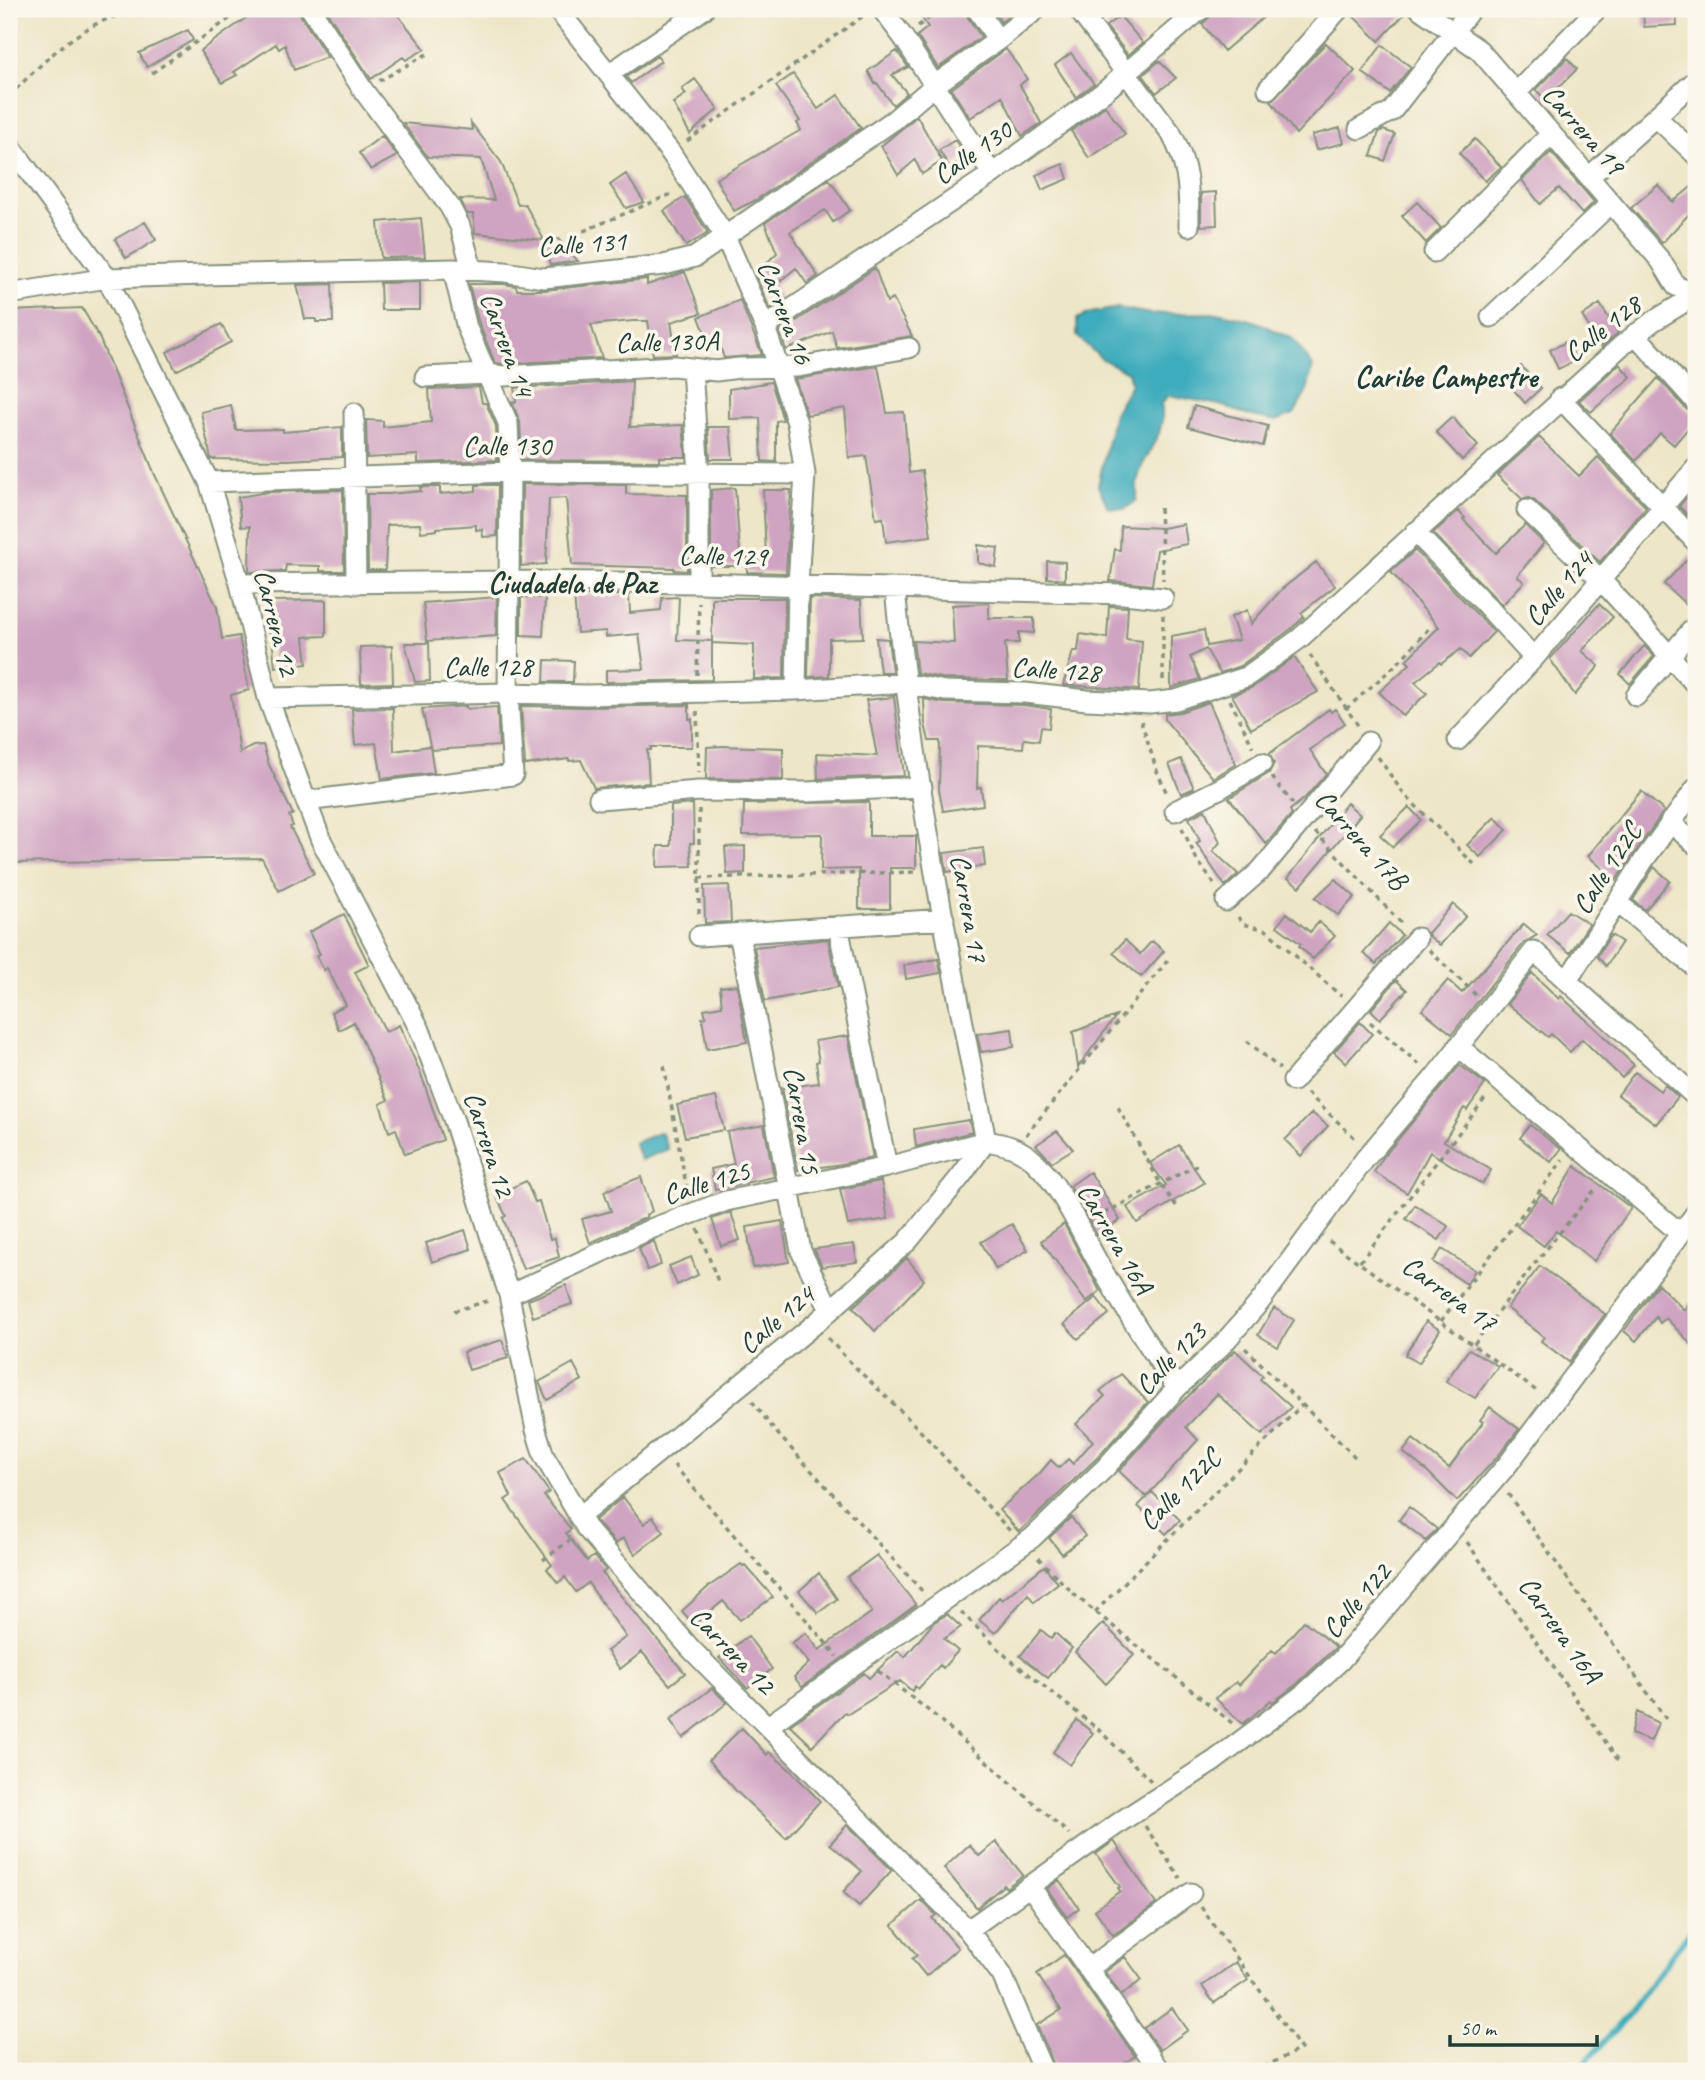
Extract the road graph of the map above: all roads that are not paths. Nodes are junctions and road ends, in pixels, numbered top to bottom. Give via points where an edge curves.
1 (311, 9) edge
2 (557, 9) edge
3 (704, 9) edge
4 (882, 9) edge
5 (977, 9) edge
6 (1037, 9) edge
7 (1078, 9) edge
8 (1201, 9) edge
9 (1339, 9) edge
10 (1420, 9) edge
11 (1471, 9) edge
12 (1597, 9) edge
13 (1453, 31) junction
14 (998, 40) junction
15 (1126, 73) junction
16 (608, 74) junction
17 (1696, 80) edge
18 (935, 85) junction
19 (1268, 89) dead end
20 (1516, 93) junction
21 (1656, 117) junction
22 (1359, 129) dead end
23 (1551, 134) junction
24 (9, 144) edge
25 (1696, 155) edge
26 (992, 174) junction
27 (1589, 177) junction
28 (1611, 203) junction
29 (1189, 226) dead end
30 (725, 236) junction
31 (1434, 252) dead end
32 (463, 269) junction
33 (107, 278) junction
34 (9, 294) edge
35 (1696, 295) edge
36 (1491, 317) dead end
37 (765, 327) junction
38 (1635, 334) junction
39 (909, 348) dead end
40 (779, 367) junction
41 (692, 368) junction
42 (487, 374) junction
43 (425, 377) dead end
44 (1560, 398) junction
45 (1696, 402) edge
46 (354, 413) dead end
47 (1696, 468) edge
48 (510, 472) junction
49 (805, 474) junction
50 (699, 475) junction
51 (355, 476) junction
52 (209, 482) junction
53 (1664, 506) junction
54 (1527, 510) dead end
55 (1415, 532) junction
56 (1696, 542) edge
57 (1601, 580) junction
58 (510, 582) junction
59 (699, 583) junction
60 (240, 584) junction
61 (356, 584) junction
62 (798, 584) junction
63 (895, 589) junction
64 (1163, 598) dead end
65 (1696, 625) edge
66 (1670, 656) junction
67 (1534, 659) junction
68 (904, 684) junction
69 (1696, 685) edge
70 (796, 690) junction
71 (508, 692) junction
72 (1636, 696) dead end
73 (268, 698) junction
74 (1458, 740) dead end
75 (1368, 742) dead end
76 (1262, 764) road end
77 (922, 787) junction
78 (1696, 788) edge
79 (599, 799) dead end
80 (306, 801) junction
81 (1175, 811) dead end
82 (1670, 822) junction
83 (1696, 845) edge
84 (1226, 901) dead end
85 (1617, 902) junction
86 (944, 919) junction
87 (838, 926) junction
88 (739, 933) junction
89 (699, 936) road end
90 (1417, 938) road end
91 (1696, 968) edge
92 (1567, 981) junction
93 (1458, 1046) junction
94 (1293, 1081) road end
95 (1696, 1097) edge
96 (986, 1141) junction
97 (887, 1167) junction
98 (787, 1187) junction
99 (1696, 1213) edge
100 (1680, 1233) junction
101 (509, 1295) junction
102 (830, 1310) junction
103 (1177, 1388) junction
104 (583, 1522) junction
105 (768, 1726) junction
106 (1030, 1886) junction
107 (1191, 1893) road end
108 (968, 1930) junction
109 (1088, 1969) junction
110 (1043, 2071) edge
111 (1160, 2071) edge

1 - 32 street, Carrera 14 via 363,90 450,207 460,226
2 - 16 street, Carrera 16
3 - 16 street
4 - 18 street
5 - 14 street
6 - 14 street, Calle 131
7 - 15 street
8 - 15 street, Calle 130
9 - 19 street
10 - 13 street, Carrera 19
11 - 13 street
12 - 20 street
13 - 20 street, Carrera 19 via 1479,50
13 - 22 street via 1391,111
14 - 18 street, Calle 131
15 - 26 street, Calle 130
15 - 29 street via 1180,149 1187,168
16 - 30 street, Carrera 16 via 671,153
17 - 21 street
18 - 26 street
18 - 30 street, Calle 131 via 894,120
20 - 23 street, Carrera 19
21 - 25 street
21 - 27 street
23 - 27 street, Carrera 19
23 - 31 street
24 - 33 street, Carrera 12
26 - 37 street, Calle 130
27 - 28 street, Carrera 19
28 - 35 street, Carrera 19 via 1661,261 1676,286
28 - 36 street
30 - 32 street, Calle 131 via 695,257 592,274 544,278
30 - 37 street, Carrera 16
32 - 33 street, Calle 131
32 - 42 street, Carrera 14 via 467,328
33 - 34 street, Calle 131
33 - 52 street, Carrera 12
35 - 38 street, Calle 128
37 - 40 street, Carrera 16
38 - 44 street, Calle 128
38 - 45 street
39 - 40 street, Calle 130A
40 - 41 street, Calle 130A
40 - 49 street, Carrera 16 via 797,423
41 - 42 street, Calle 130A
41 - 50 street
42 - 43 street, Calle 130A
42 - 48 street, Carrera 14 via 508,424
44 - 53 street
44 - 55 street, Calle 128
46 - 51 street
47 - 53 street, Calle 124
48 - 50 street, Calle 130
48 - 51 street, Calle 130
48 - 58 street, Carrera 14
49 - 50 street, Calle 130
49 - 62 street, Carrera 16
50 - 59 street
51 - 52 street, Calle 130
51 - 61 street
52 - 60 street, Carrera 12
53 - 56 street
53 - 57 street, Calle 124
54 - 57 street
55 - 67 street
55 - 68 street, Calle 128 via 1299,639 1246,677 1176,700 1087,700
57 - 66 street
57 - 67 street, Calle 124
58 - 59 street, Calle 129
58 - 61 street, Calle 129
58 - 71 street, Carrera 14
59 - 62 street, Calle 129
60 - 61 street, Calle 129
60 - 73 street, Carrera 12
62 - 63 street, Calle 129
62 - 70 street, Carrera 16
63 - 64 street, Calle 129
63 - 68 street, Carrera 17
65 - 66 street
66 - 69 street
66 - 72 street
67 - 74 street, Calle 124
68 - 70 street, Calle 128
68 - 77 street, Carrera 17
70 - 71 street, Calle 128 via 586,695
71 - 73 street, Calle 128
71 - 80 street, Carrera 14 via 513,775
73 - 80 street, Carrera 12
75 - 84 street via 1261,870
76 - 81 street
77 - 79 street via 699,791
77 - 86 street, Carrera 17
78 - 82 street, Calle 122C
80 - 101 street, Carrera 12 via 321,840 421,1030
82 - 83 street
82 - 85 street, Calle 122C
85 - 91 street
85 - 92 street, Calle 122C
86 - 87 street
86 - 96 street, Carrera 17
87 - 88 street
87 - 97 street
88 - 89 street
88 - 98 street, Carrera 15
90 - 94 street
92 - 93 street, Calle 123 via 1534,951
92 - 95 street
93 - 100 street
93 - 103 street, Calle 123 via 1370,1152 1259,1303
96 - 97 street, Calle 125
96 - 102 street, Calle 124 via 908,1241
96 - 103 street, Carrera 16A via 1016,1148 1051,1182
97 - 98 street, Calle 125
98 - 101 street, Calle 125 via 726,1201 653,1228
98 - 102 street, Carrera 15 via 801,1251
99 - 100 street, Calle 122
100 - 106 street, Calle 122 via 1496,1478 1331,1669 1248,1736
101 - 104 street, Carrera 12 via 544,1456
102 - 104 street, Calle 124 via 661,1450
103 - 105 street, Calle 123 via 1105,1468 1032,1538
104 - 105 street, Carrera 12 via 691,1649
105 - 108 street, Carrera 12
106 - 108 street, Calle 122
106 - 109 street
107 - 109 street
108 - 110 street, Carrera 12 via 1002,1975
109 - 111 street

